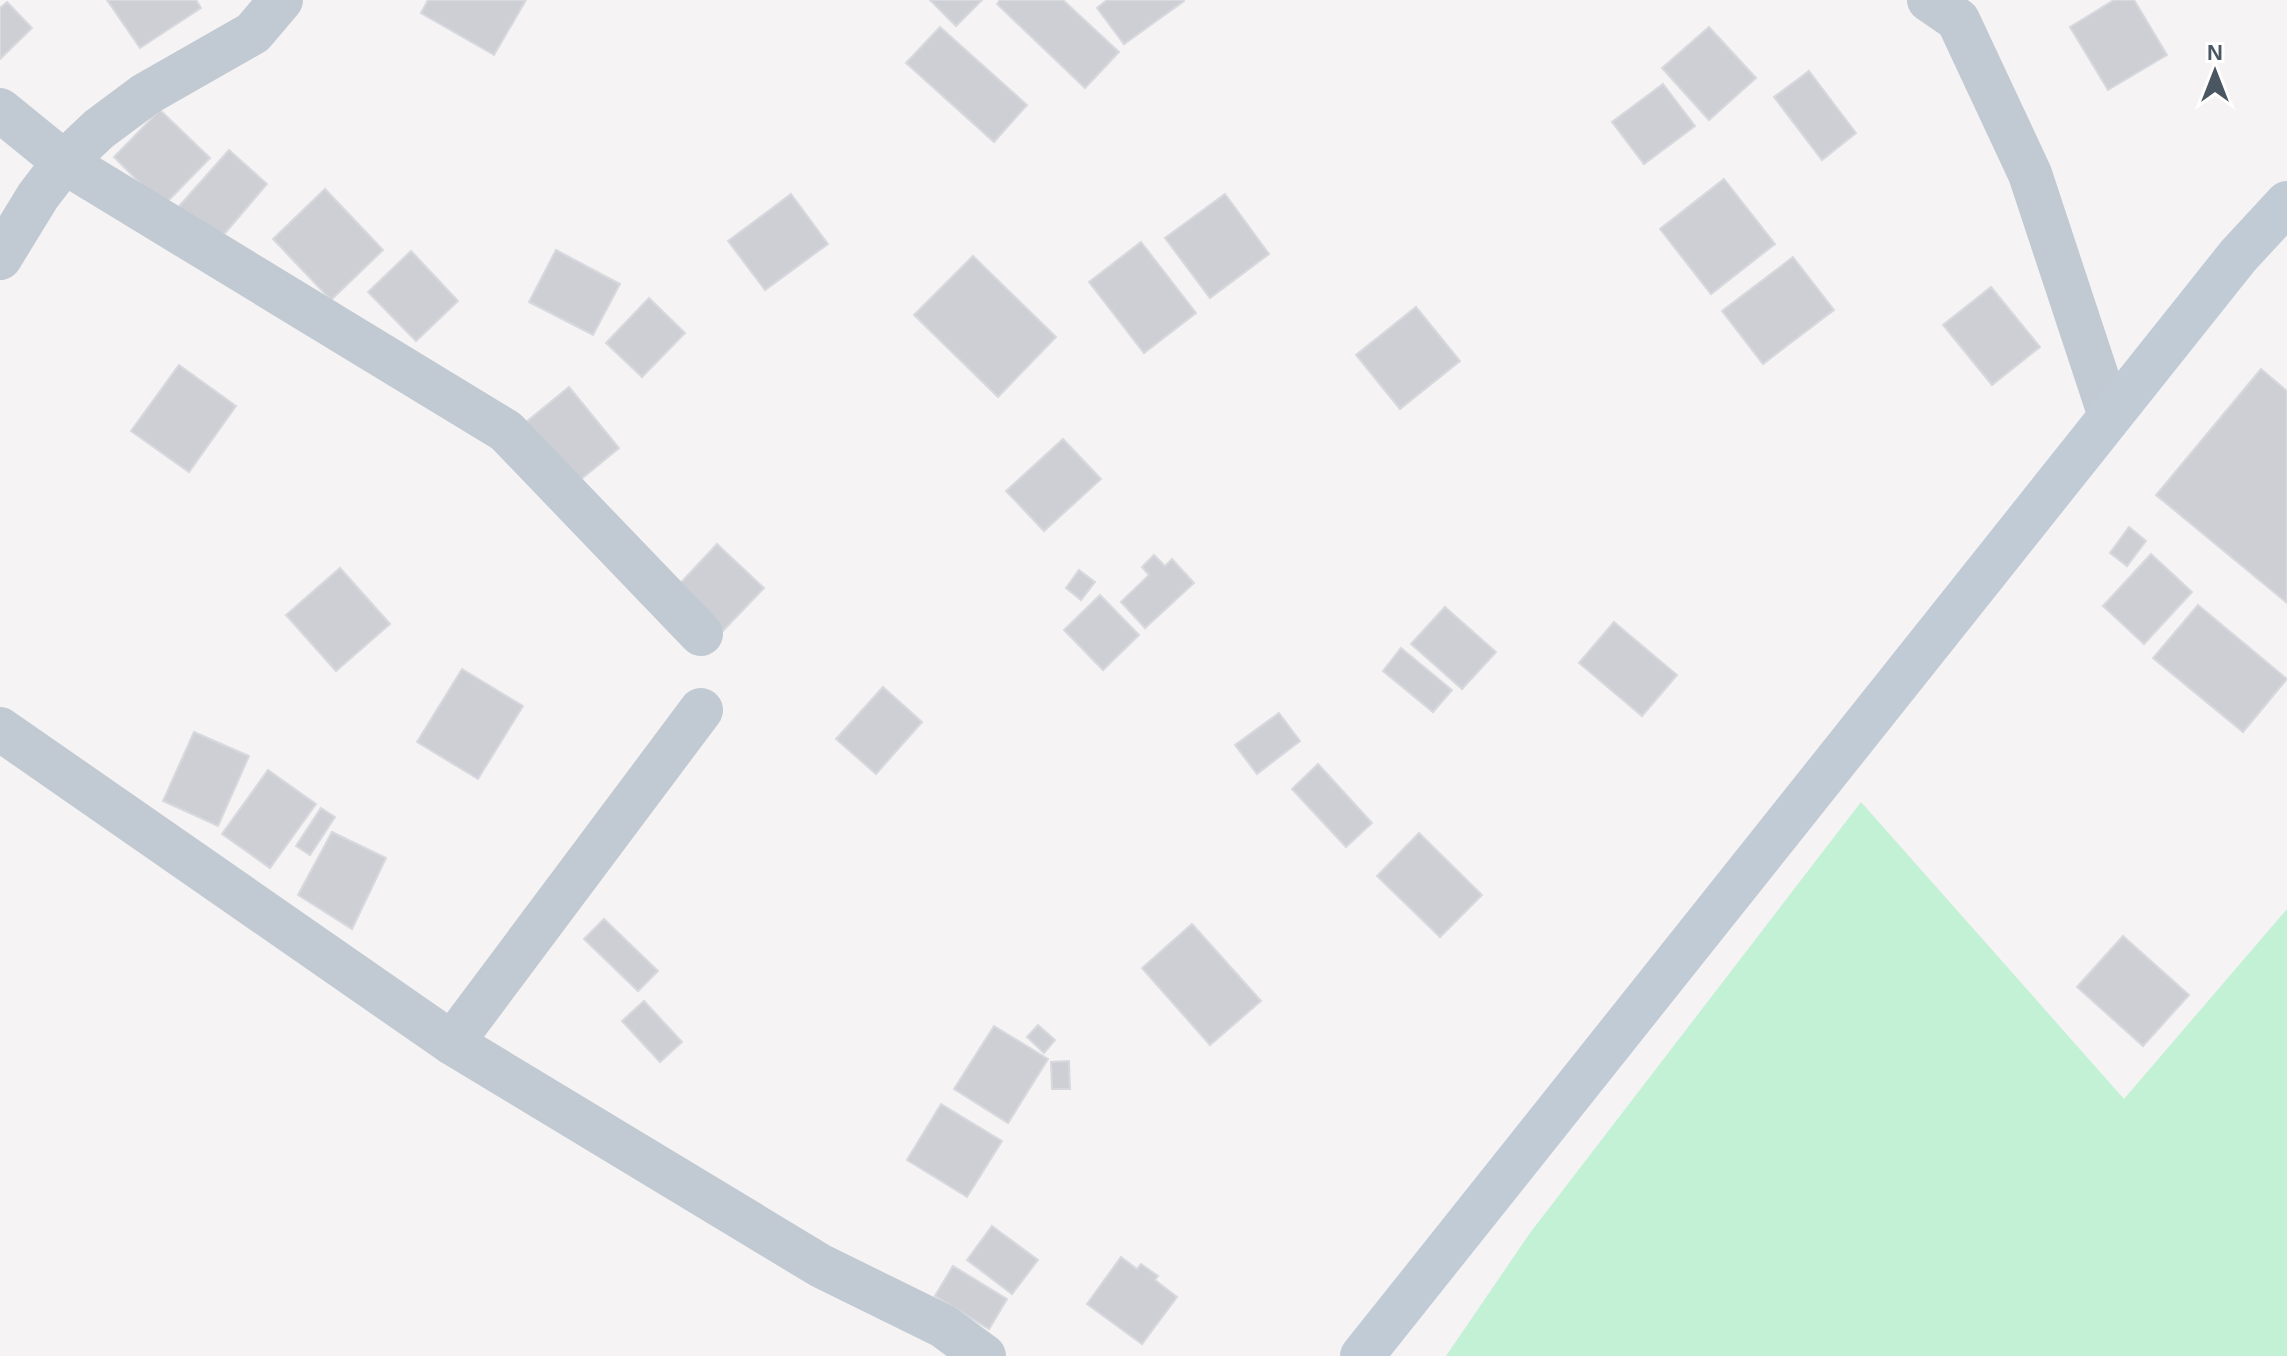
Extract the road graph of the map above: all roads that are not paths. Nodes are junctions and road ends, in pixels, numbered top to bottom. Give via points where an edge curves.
1 (281, 0) edge
2 (1929, 0) edge
3 (0, 110) edge
4 (64, 162) junction
5 (2287, 203) edge
6 (0, 258) edge
7 (2110, 416) junction
8 (701, 634) dead end
9 (701, 710) dead end
10 (0, 729) edge
11 (452, 1043) junction
12 (984, 1356) edge
13 (1362, 1356) edge

1 - 4 street via 253,33 146,94
2 - 7 street via 1958,20 2030,174
3 - 4 street
4 - 6 street
4 - 8 street via 506,431
5 - 7 main road
7 - 13 main road
9 - 11 street
10 - 11 street
11 - 12 street via 821,1266 943,1326

